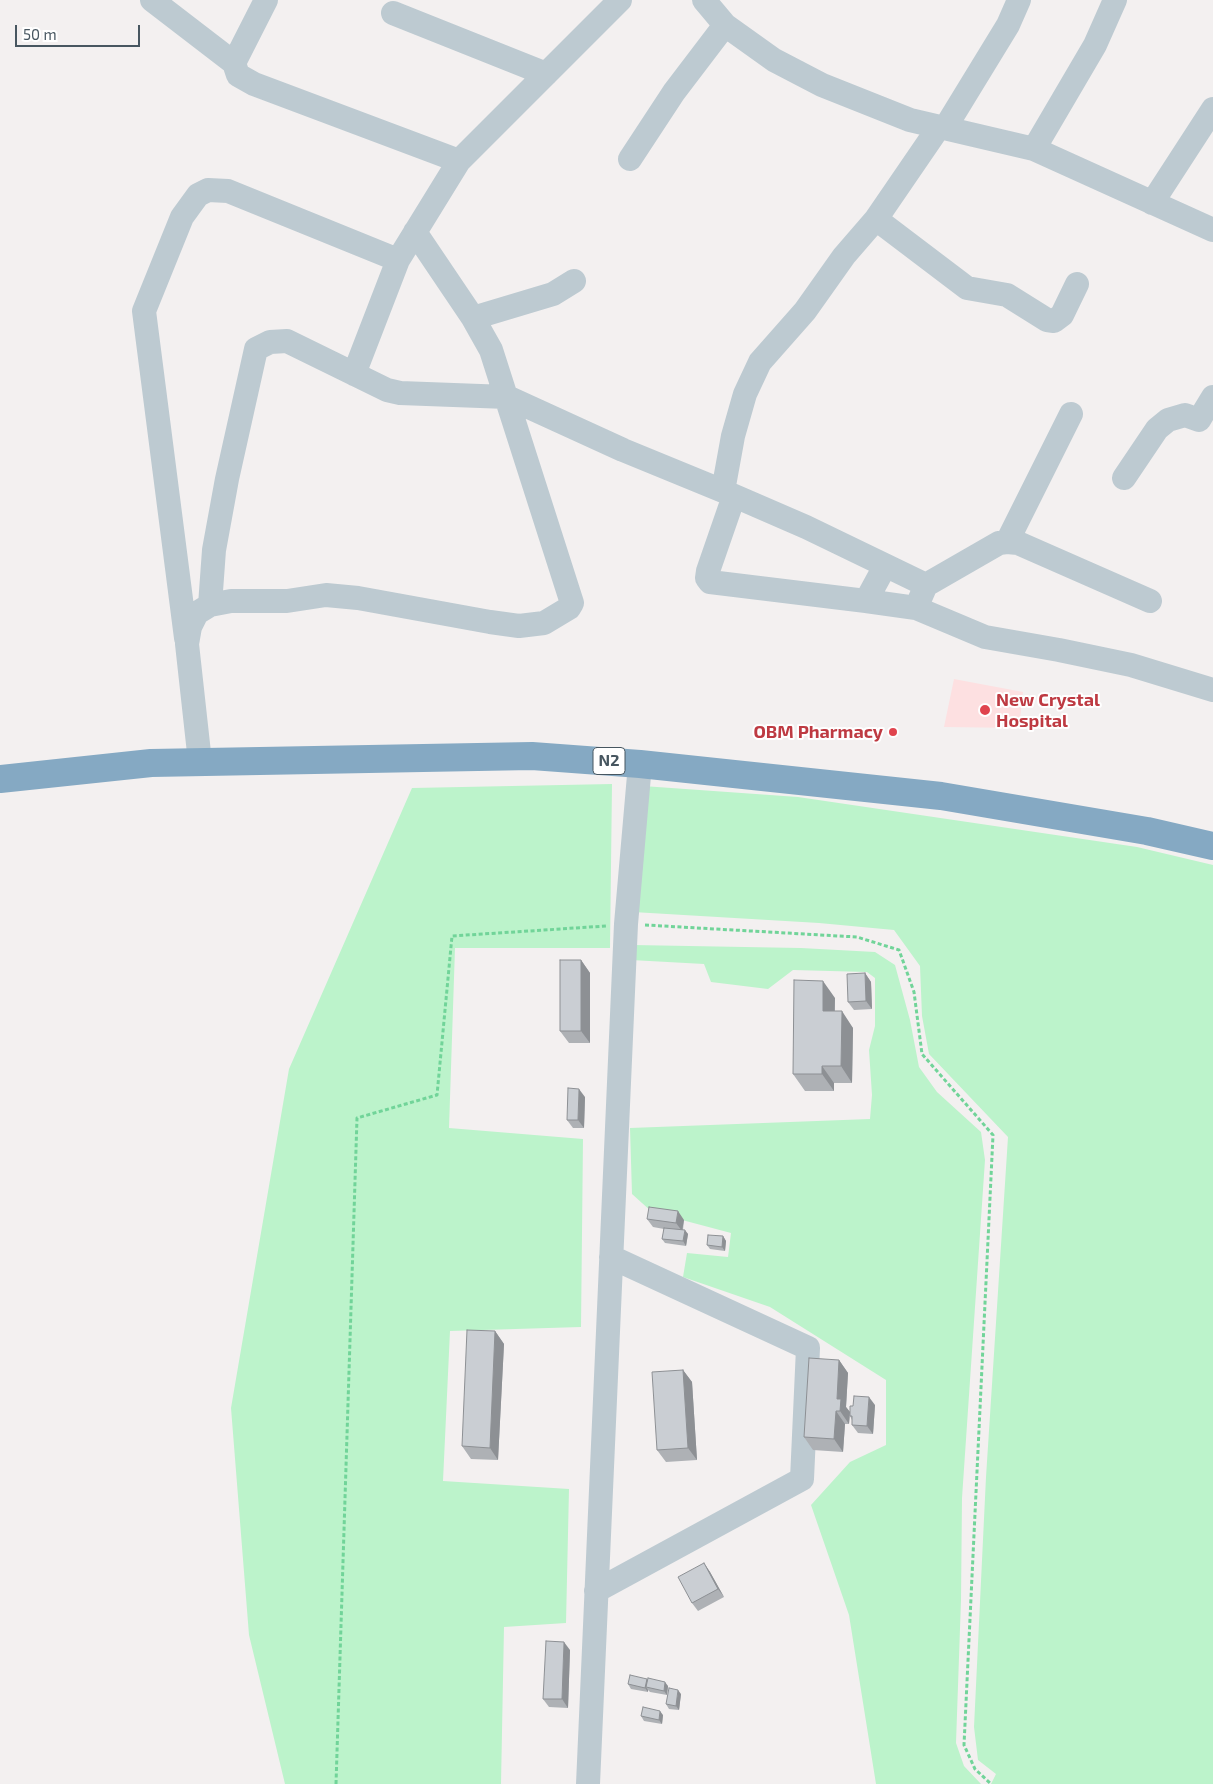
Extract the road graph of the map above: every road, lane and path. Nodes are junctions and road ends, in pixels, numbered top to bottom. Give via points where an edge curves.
1 (152, 0) edge
2 (266, 0) edge
3 (620, 0) edge
4 (704, 0) edge
5 (1019, 0) edge
6 (1115, 0) edge
7 (393, 14) dead end
8 (725, 25) junction
9 (234, 63) junction
10 (546, 74) junction
11 (1213, 110) edge
12 (942, 128) junction
13 (1034, 149) junction
14 (630, 159) dead end
15 (459, 161) junction
16 (1152, 203) junction
17 (876, 219) junction
18 (1213, 230) edge
19 (415, 232) junction
20 (398, 260) junction
21 (574, 281) dead end
22 (1077, 284) dead end
23 (473, 318) junction
24 (354, 374) junction
25 (507, 397) junction
26 (1213, 397) edge
27 (1071, 414) dead end
28 (1206, 424) edge
29 (1124, 478) dead end
30 (729, 493) junction
31 (1007, 542) junction
32 (885, 566) junction
33 (926, 585) junction
34 (866, 601) junction
35 (1150, 601) dead end
36 (210, 605) junction
37 (916, 608) junction
38 (186, 644) junction
39 (1213, 690) edge
40 (200, 762) junction
41 (640, 764) junction
42 (0, 779) edge
43 (1213, 846) edge
44 (626, 924) junction
45 (611, 1257) junction
46 (596, 1590) junction
47 (336, 1784) edge
48 (588, 1784) edge
49 (991, 1784) edge

1 - 9 street
2 - 9 street
3 - 10 street
4 - 8 street
5 - 12 street via 1008,25
6 - 13 street via 1095,45
7 - 10 street
8 - 12 street via 774,60 822,85 910,120
8 - 14 street via 674,92
9 - 15 street via 238,75 254,84
10 - 15 street
11 - 16 street
12 - 13 street
12 - 17 street
13 - 16 street
15 - 19 street
16 - 18 street
17 - 22 street via 967,288 1007,295 1047,320 1054,322 1062,315
17 - 30 street via 844,256 805,311 760,362 745,394 732,436
19 - 20 street
19 - 23 street
20 - 24 street
20 - 38 street via 228,191 208,190 198,195 182,217 144,311
21 - 23 street via 553,294
23 - 25 street via 491,350
24 - 25 street via 400,393
24 - 36 street via 287,341 270,342 256,349 214,550
25 - 30 street via 623,450
25 - 36 street via 572,603 569,608 544,623 519,626 326,595 287,601 231,601
26 - 28 street
27 - 31 street
28 - 29 street via 1185,414 1168,420 1157,429
30 - 32 street
30 - 34 street via 708,571 710,582
31 - 33 street via 999,543
31 - 35 street via 1018,543
32 - 33 street
32 - 34 street
33 - 37 street
34 - 37 street
36 - 38 street via 197,613
37 - 39 street via 985,637 1131,666
38 - 40 street
40 - 41 highway, N2 via 532,756
40 - 42 highway, N2 via 151,763
41 - 43 highway, N2 via 941,796 1147,831
41 - 44 street
44 - 45 street
44 - 47 path via 452,936 437,1095 358,1118
44 - 49 path via 857,938 899,950 914,992 922,1054 992,1135 964,1745 975,1769
45 - 46 street
45 - 46 street via 808,1348 802,1479
46 - 48 street

